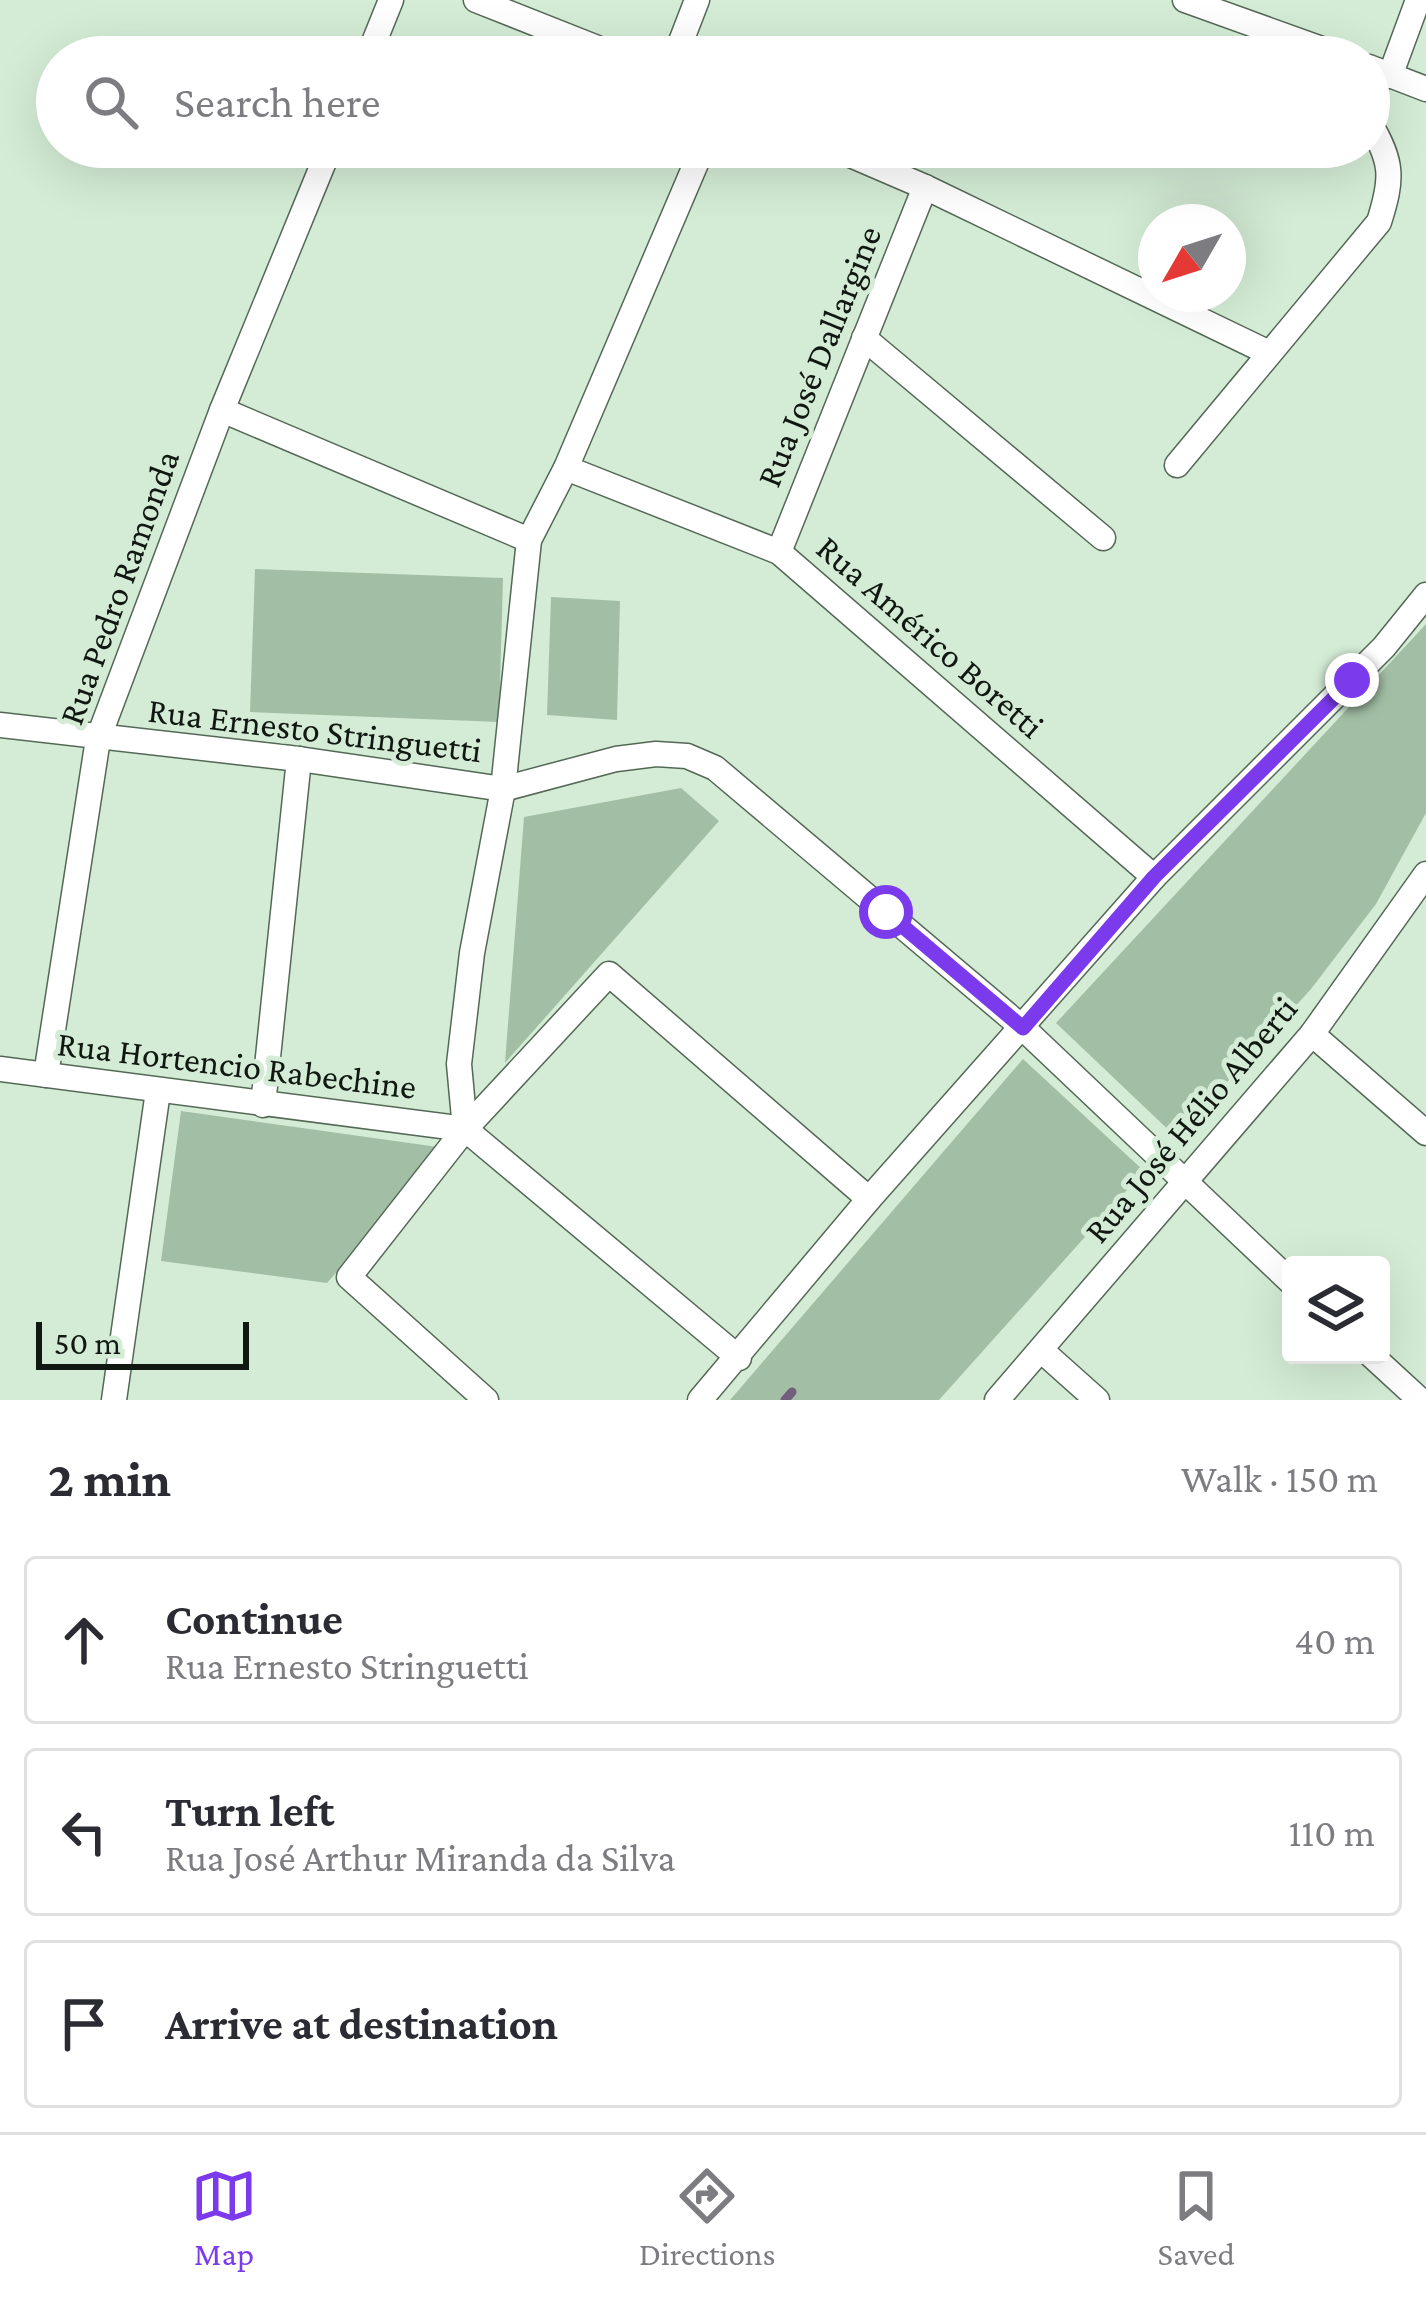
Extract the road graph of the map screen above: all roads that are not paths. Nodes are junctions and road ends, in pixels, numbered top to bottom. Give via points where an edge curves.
1 (391, 0) edge
2 (476, 0) edge
3 (698, 0) edge
4 (1185, 0) edge
5 (1418, 0) edge
6 (376, 36) edge
7 (567, 36) edge
8 (683, 36) edge
9 (1284, 36) edge
10 (1390, 53) edge
11 (1390, 76) edge
12 (1426, 89) edge
13 (321, 168) edge
14 (695, 168) edge
15 (880, 168) edge
16 (1389, 168) edge
17 (925, 188) junction
18 (864, 338) junction
19 (1269, 353) junction
20 (222, 410) junction
21 (1178, 465) dead end
22 (566, 468) junction
23 (1103, 538) dead end
24 (529, 540) junction
25 (779, 552) junction
26 (1426, 595) edge
27 (0, 725) edge
28 (98, 739) junction
29 (299, 759) junction
30 (503, 789) junction
31 (1426, 874) edge
32 (1154, 877) junction
33 (1023, 1028) junction
34 (1312, 1034) junction
35 (0, 1069) edge
36 (46, 1076) junction
37 (158, 1091) junction
38 (263, 1106) junction
39 (465, 1129) junction
40 (1426, 1133) edge
41 (1184, 1184) junction
42 (869, 1198) junction
43 (1282, 1274) edge
44 (1041, 1350) junction
45 (739, 1358) junction
46 (1381, 1364) edge
47 (113, 1400) edge
48 (486, 1400) edge
49 (700, 1400) edge
50 (997, 1400) edge
51 (1096, 1400) edge
52 (1420, 1400) edge

1 - 6 street
2 - 7 street
3 - 8 street
4 - 9 street
5 - 10 street
11 - 12 street
13 - 20 street, Rua Pedro Ramonda
14 - 22 street
15 - 17 street
16 - 19 street via 1378,222
17 - 18 street, Rua José Dallargine
17 - 19 street
18 - 23 street
18 - 25 street, Rua José Dallargine
19 - 21 street
20 - 24 street
20 - 28 street, Rua Pedro Ramonda
22 - 24 street
22 - 25 street, Rua Américo Boretti
24 - 30 street
25 - 32 street, Rua Américo Boretti
26 - 32 street
27 - 28 street, Rua Ernesto Stringuetti
28 - 29 street, Rua Ernesto Stringuetti
28 - 36 street, Rua Pedro Ramonda
29 - 30 street, Rua Ernesto Stringuetti
29 - 38 street
30 - 33 street, Rua Ernesto Stringuetti via 656,754 715,768
30 - 39 street via 459,1064
31 - 34 street, Rua José Hélio Alberti
32 - 33 street
33 - 41 street, Rua Ernesto Stringuetti
33 - 42 street
34 - 40 street
34 - 41 street, Rua José Hélio Alberti
35 - 36 street, Rua Hortencio Rabechine
36 - 37 street, Rua Hortencio Rabechine
37 - 38 street, Rua Hortencio Rabechine
37 - 47 street
38 - 39 street, Rua Hortencio Rabechine
39 - 42 street via 609,974
39 - 45 street
39 - 48 street via 349,1277
41 - 43 street, Rua Ernesto Stringuetti
41 - 44 street, Rua José Hélio Alberti
42 - 45 street
44 - 50 street, Rua José Hélio Alberti
44 - 51 street
45 - 49 street
46 - 52 street

